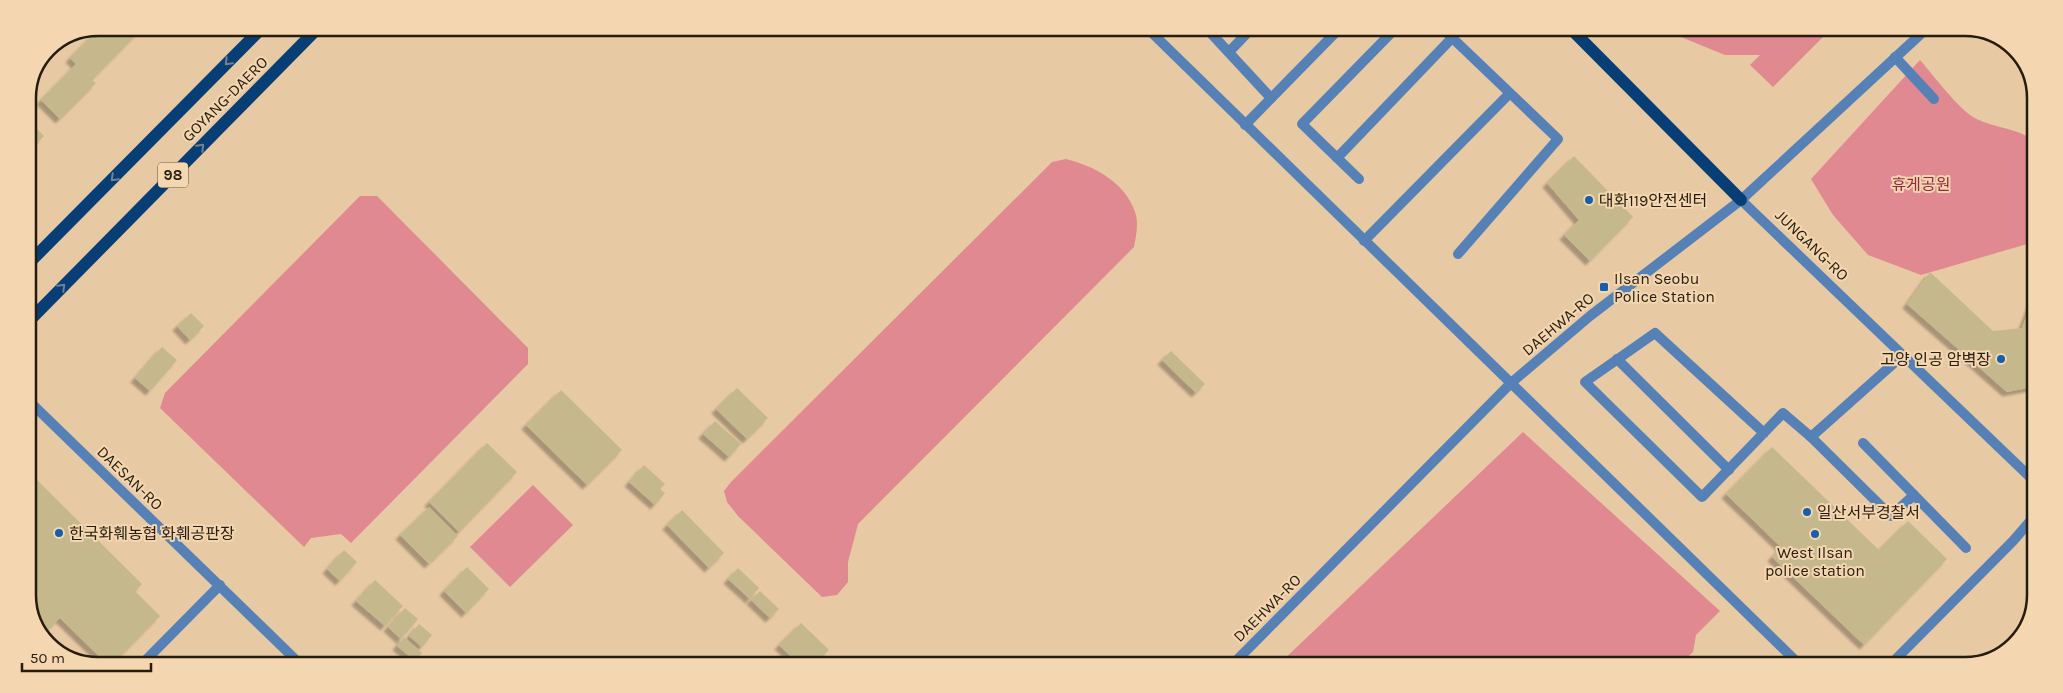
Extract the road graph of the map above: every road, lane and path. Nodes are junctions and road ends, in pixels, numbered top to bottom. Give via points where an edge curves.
1 (254, 36) edge
2 (310, 36) edge
3 (1155, 36) edge
4 (1214, 36) edge
5 (1244, 36) edge
6 (1332, 36) edge
7 (1388, 36) edge
8 (1578, 36) edge
9 (1918, 36) edge
10 (1452, 38) joint
11 (1229, 52) junction
12 (1895, 57) junction
13 (1509, 94) junction
14 (1271, 98) junction
15 (1934, 99) dead end
16 (1245, 125) junction
17 (1337, 158) junction
18 (1359, 179) dead end
19 (1741, 200) junction
20 (1364, 241) junction
21 (1458, 254) dead end
22 (36, 256) edge
23 (36, 314) edge
24 (1903, 355) junction
25 (1618, 359) junction
26 (1512, 383) junction
27 (36, 408) edge
28 (1764, 433) junction
29 (1811, 437) junction
30 (1863, 443) dead end
31 (1729, 470) junction
32 (2027, 474) edge
33 (1914, 495) junction
34 (2027, 525) edge
35 (1966, 548) dead end
36 (220, 585) junction
37 (149, 657) edge
38 (293, 657) edge
39 (1240, 657) edge
40 (1792, 657) edge
41 (1898, 657) edge

1 -> 22 main road, GOYANG-DAERO / 98
23 -> 2 main road, GOYANG-DAERO / 98
3 - 16 street
4 - 11 street
5 - 11 street
6 - 14 street
7 - 17 street via 1302,124
8 - 19 main road, JUNGANG-RO
9 - 12 street, DAEHWA-RO
10 - 13 street
10 - 17 street
11 - 14 street
12 - 15 street
12 - 19 street, DAEHWA-RO
13 - 20 street
13 - 21 street via 1558,140
14 - 16 street
16 - 20 street
17 - 18 street
19 - 24 street, JUNGANG-RO
19 - 26 street, DAEHWA-RO via 1590,316
20 - 26 street
24 - 29 street
24 - 32 street, JUNGANG-RO
25 - 28 street via 1655,333
25 - 31 street
25 - 31 street via 1585,382 1702,497
26 - 39 street, DAEHWA-RO
26 - 40 street
27 - 36 street, DAESAN-RO
28 - 29 street via 1783,414
28 - 31 street
29 - 33 street via 1891,516
30 - 33 street
33 - 35 street
34 - 41 street
36 - 37 street
36 - 38 street, DAESAN-RO

